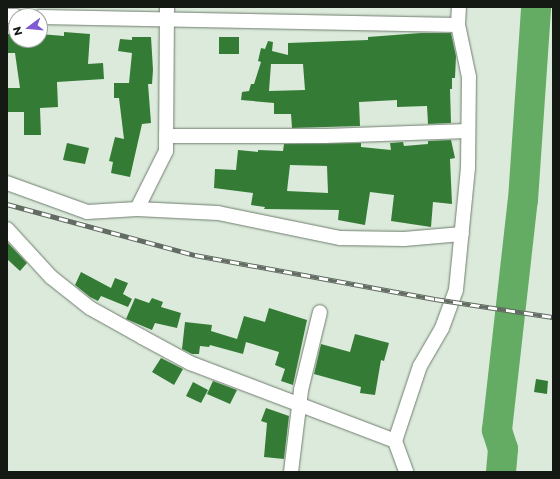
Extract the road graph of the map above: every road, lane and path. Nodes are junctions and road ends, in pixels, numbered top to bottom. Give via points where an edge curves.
1 (459, 7) edge
2 (167, 13) edge
3 (48, 17) edge
4 (458, 25) junction
5 (468, 131) junction
6 (166, 136) junction
7 (7, 183) edge
8 (137, 209) junction
9 (7, 229) edge
10 (462, 234) junction
11 (320, 312) dead end
12 (300, 406) junction
13 (394, 441) junction
14 (291, 472) edge
15 (406, 472) edge

1 - 4 street
2 - 3 street
2 - 4 street
2 - 6 street
4 - 5 street via 469,77
5 - 6 street via 325,136
5 - 10 street
6 - 8 street via 166,151
7 - 8 street via 87,212
8 - 10 street via 218,213 340,238 404,239
9 - 12 street via 51,276 90,308 190,363
10 - 13 street via 456,290 442,328 420,366
11 - 12 street via 301,390
12 - 13 street
12 - 14 street
13 - 15 street

